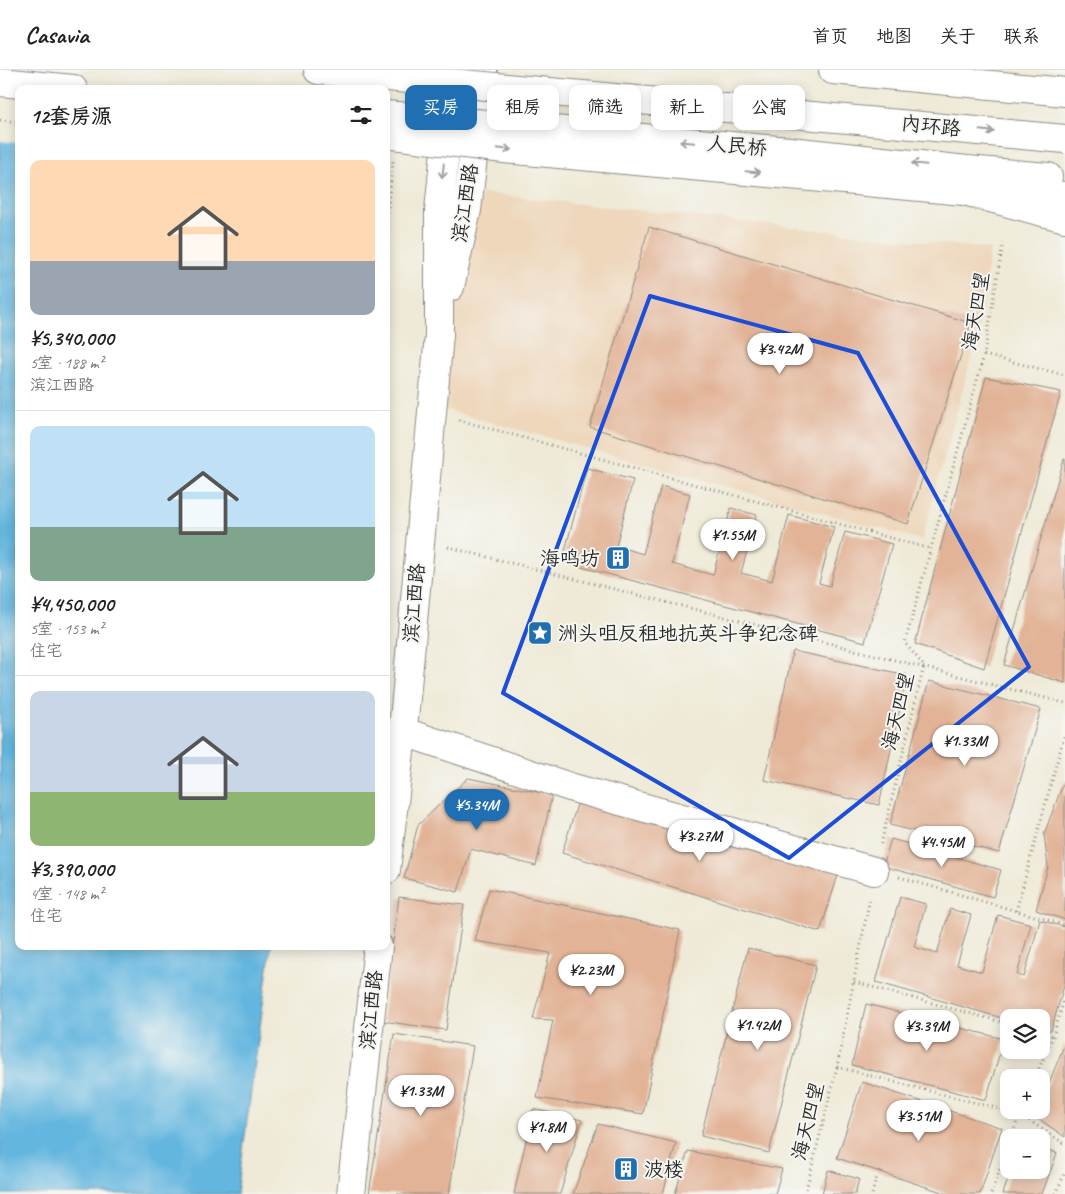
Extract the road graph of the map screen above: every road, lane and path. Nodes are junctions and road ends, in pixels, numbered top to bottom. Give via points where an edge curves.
1 (318, 70) edge
2 (453, 70) edge
3 (482, 70) edge
4 (833, 70) edge
5 (0, 82) edge
6 (31, 85) edge
7 (1065, 92) edge
8 (0, 99) edge
9 (15, 100) edge
10 (390, 115) edge
11 (0, 120) edge
12 (15, 122) edge
13 (1065, 139) edge
14 (390, 146) edge
15 (1065, 165) edge
16 (1065, 178) edge
17 (966, 180) junction
18 (1065, 196) edge
19 (1065, 218) edge
20 (1003, 243) dead end
21 (439, 335) junction
22 (984, 355) junction
23 (1065, 376) edge
24 (432, 412) junction
25 (420, 540) junction
26 (931, 549) junction
27 (924, 666) junction
28 (1065, 703) edge
29 (402, 731) junction
30 (1065, 733) edge
31 (390, 835) edge
32 (874, 871) junction
33 (1016, 910) junction
34 (1065, 924) edge
35 (378, 950) edge
36 (854, 982) junction
37 (1065, 997) edge
38 (1000, 1022) edge
39 (1050, 1035) edge
40 (1053, 1036) junction
41 (836, 1067) junction
42 (1039, 1069) edge
43 (1000, 1109) edge
44 (1027, 1119) edge
45 (1065, 1144) edge
46 (1000, 1169) edge
47 (1065, 1172) edge
48 (877, 1176) dead end
49 (351, 1194) edge
50 (805, 1194) edge
51 (872, 1194) edge
52 (991, 1194) edge
53 (1056, 1194) edge

1 -> 13 main road, 内环路, bridge
2 -> 21 main road, 滨江西路 via 439,210
3 - 21 main road, 滨江西路 via 467,210
4 - 7 main road
5 - 6 main road
8 - 9 main road
17 -> 10 main road, 人民桥, bridge via 790,151
11 - 12 path
14 -> 17 main road, 人民桥, bridge via 504,149
15 - 17 main road
16 - 17 main road
17 - 18 main road
17 - 19 main road
20 - 22 path, 海天四望
21 - 24 main road, 滨江西路
22 - 23 path
22 - 26 path, 海天四望
24 - 25 main road, 滨江西路
24 - 26 path
25 - 27 path
25 - 29 main road, 滨江西路
26 - 27 path, 海天四望 via 905,643
27 - 28 path
27 - 32 path, 海天四望
29 - 31 main road, 滨江西路
29 - 32 main road via 573,788
30 - 33 path
32 - 33 path
32 - 36 path, 海天四望
33 - 34 path
35 - 49 main road, 滨江西路
36 - 38 path
36 - 41 path, 海天四望
37 - 40 path
39 - 40 path
40 - 42 path
41 - 43 path
41 - 50 path, 海天四望
44 - 45 path
46 - 52 path
47 - 53 path
48 - 51 path

